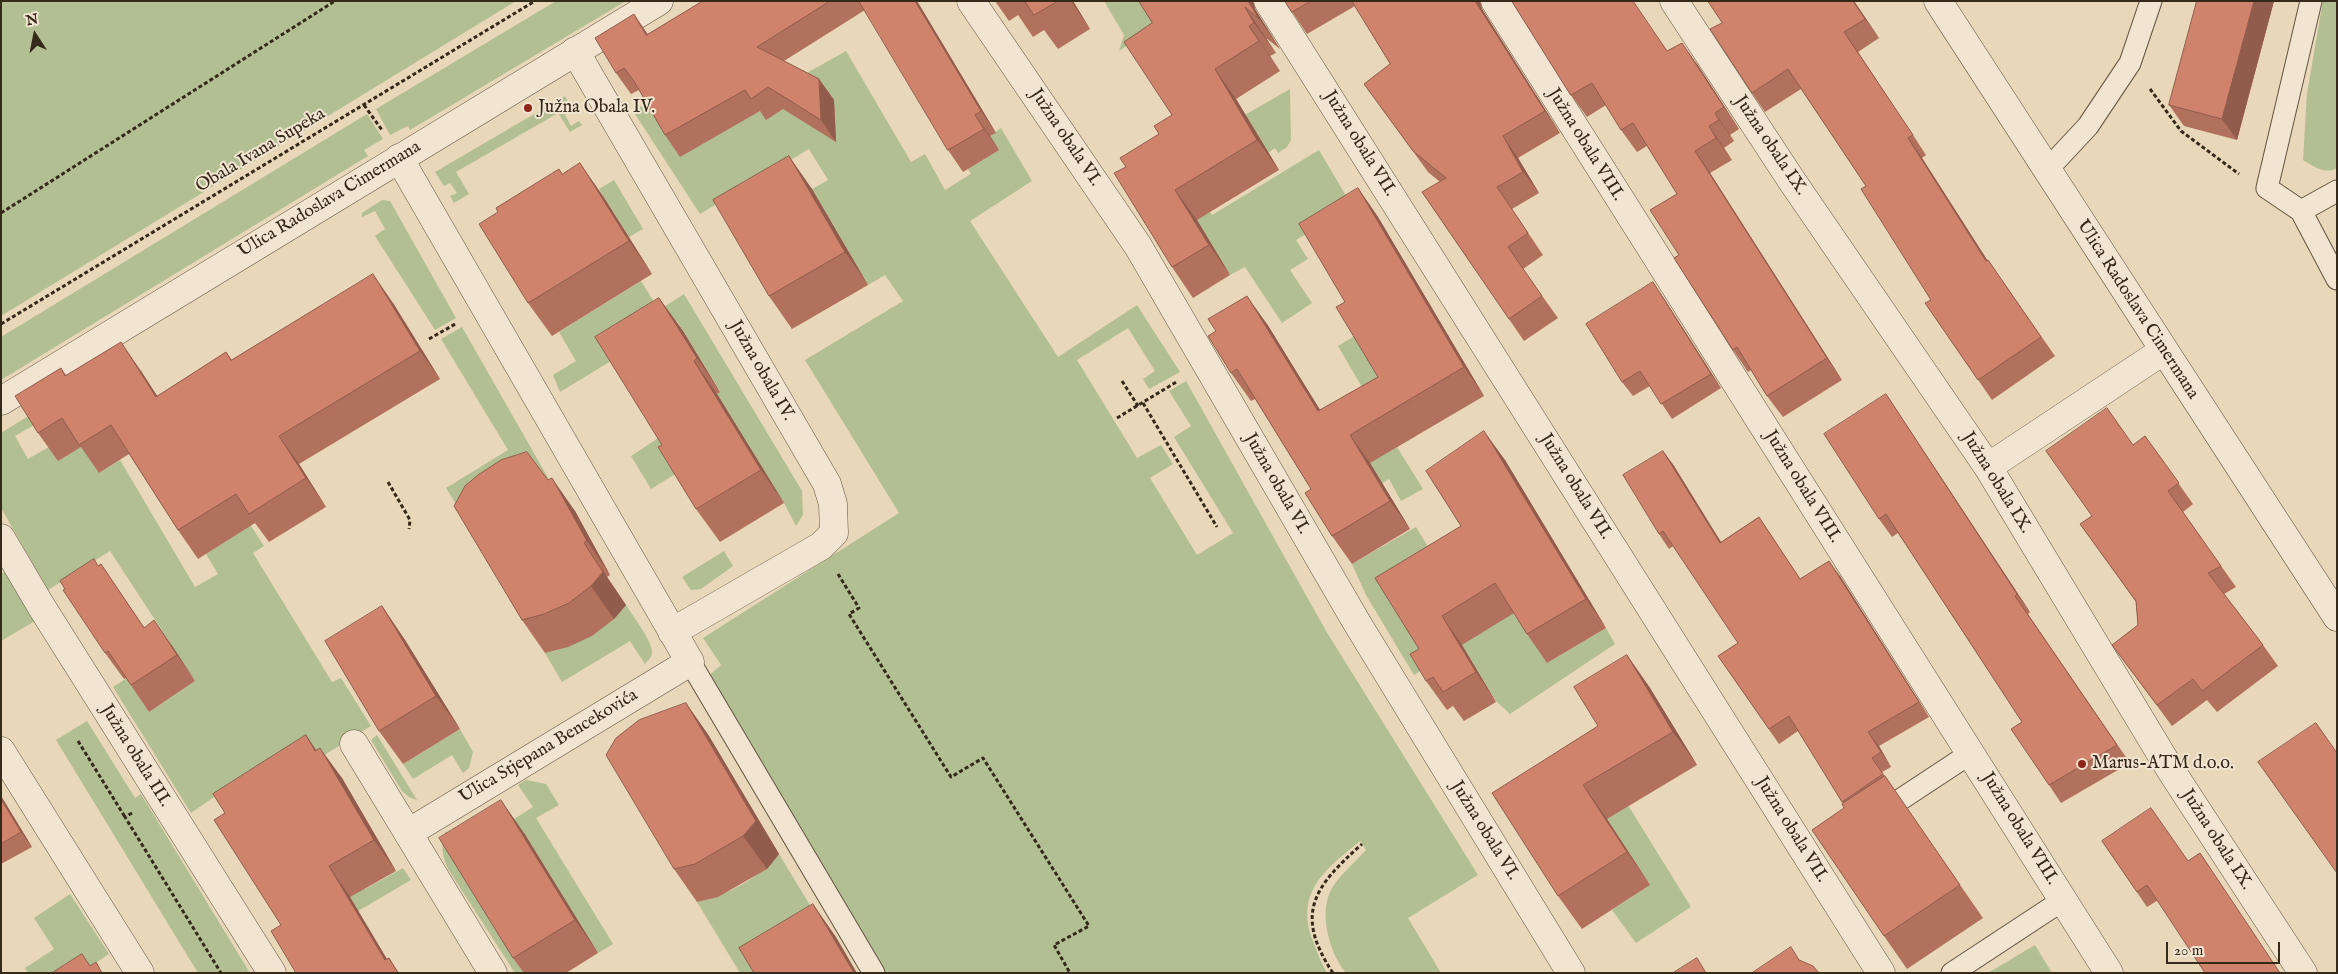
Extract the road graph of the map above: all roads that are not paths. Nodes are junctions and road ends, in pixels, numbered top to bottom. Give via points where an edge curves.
1 (658, 1) edge
2 (972, 1) edge
3 (1268, 1) edge
4 (1494, 1) edge
5 (1674, 1) edge
6 (1938, 1) edge
7 (2151, 1) edge
8 (2311, 1) edge
9 (575, 51) junction
10 (399, 158) junction
11 (2047, 170) junction
12 (2337, 191) edge
13 (2300, 211) junction
14 (2337, 279) edge
15 (2163, 350) junction
16 (1, 401) edge
17 (1988, 467) junction
18 (1, 538) edge
19 (2337, 617) edge
20 (672, 632) junction
21 (690, 662) junction
22 (354, 744) dead end
23 (1, 751) edge
24 (1971, 753) junction
25 (1858, 828) edge
26 (408, 833) junction
27 (2063, 900) junction
28 (140, 973) edge
29 (272, 973) edge
30 (493, 973) edge
31 (874, 973) edge
32 (1571, 973) edge
33 (1881, 973) edge
34 (1952, 973) edge
35 (2109, 973) edge
36 (2303, 973) edge

1 - 9 street, Ulica Radoslava Cimermana
2 - 32 street, Južna obala VI. via 1138,246 1357,623
3 - 33 street, Južna obala VII. via 1818,854
4 - 24 street, Južna obala VIII.
5 - 17 street, Južna obala IX. via 1792,181
6 - 11 street, Ulica Radoslava Cimermana
7 - 11 lane via 2130,63 2088,126
8 - 13 lane via 2267,188
9 - 10 street, Ulica Radoslava Cimermana
9 - 20 street, Južna obala IV. via 827,484 833,504 834,532 821,546
10 - 16 street, Ulica Radoslava Cimermana
10 - 20 street
11 - 15 street, Ulica Radoslava Cimermana
12 - 13 lane
13 - 14 lane
15 - 17 street
15 - 19 street, Ulica Radoslava Cimermana
17 - 36 street, Južna obala IX. via 2170,769
18 - 29 street, Južna obala III.
20 - 21 street
21 - 26 street, Ulica Stjepana Bencekovića
21 - 31 lane
22 - 26 street
23 - 28 street
24 - 25 lane
24 - 27 street, Južna obala VIII.
26 - 30 street
27 - 34 lane
27 - 35 street, Južna obala VIII.

